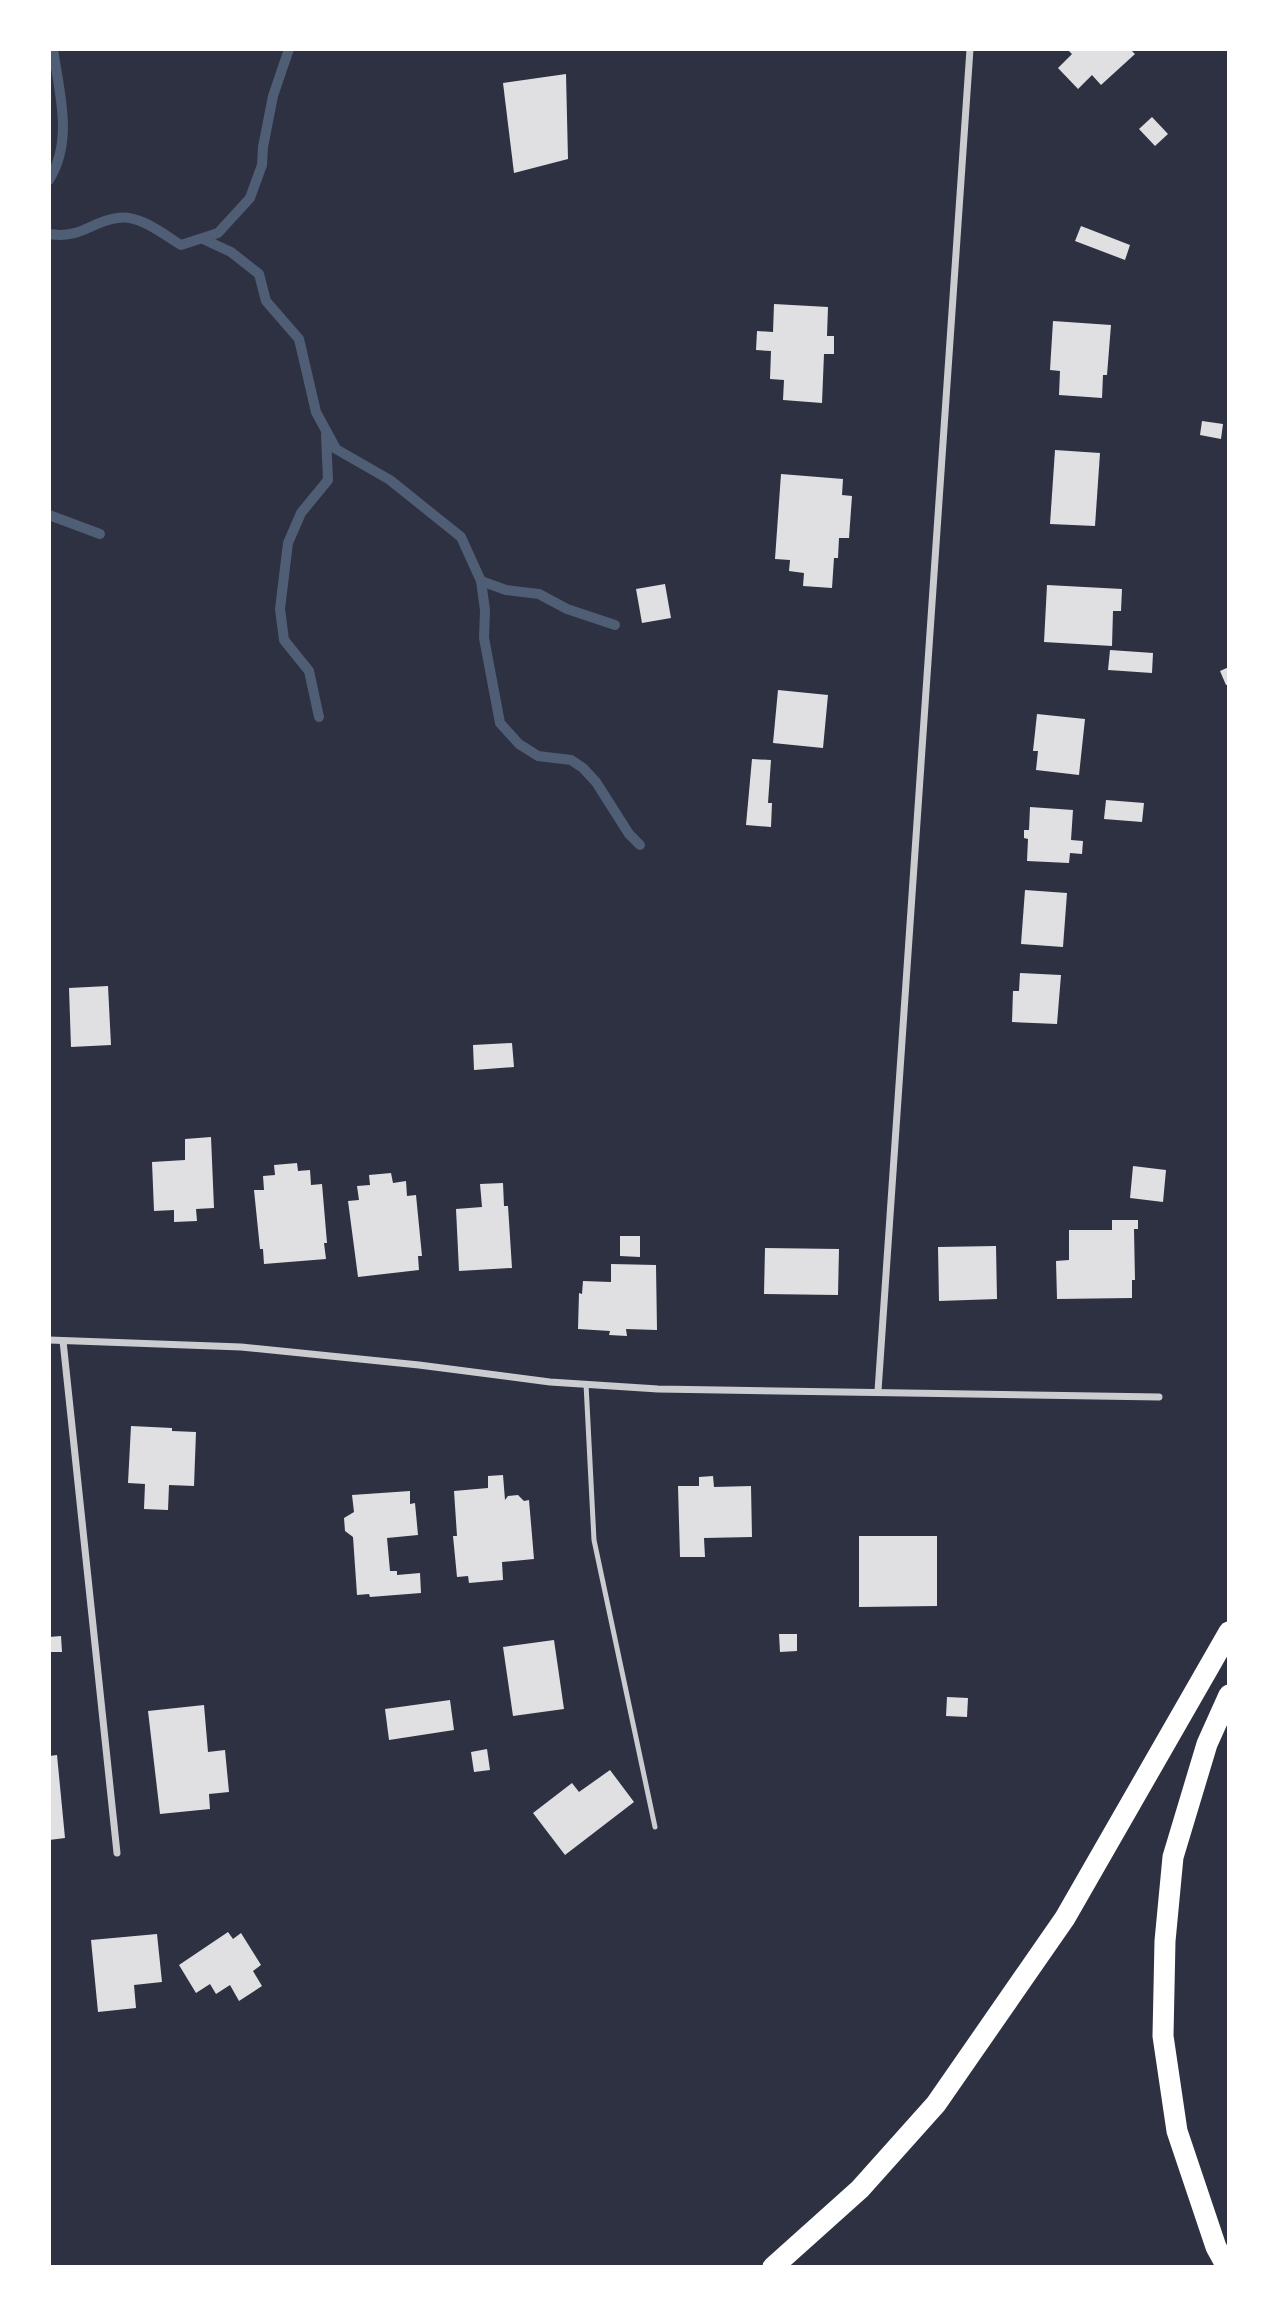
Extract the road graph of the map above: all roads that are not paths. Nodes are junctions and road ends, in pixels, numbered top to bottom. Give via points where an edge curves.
1 (970, 49) edge
2 (49, 1340) edge
3 (63, 1341) junction
4 (586, 1384) junction
5 (878, 1391) junction
6 (1159, 1397) dead end
7 (1229, 1632) edge
8 (1229, 1695) edge
9 (655, 1827) dead end
10 (117, 1853) dead end
11 (773, 2267) edge
12 (1227, 2267) edge

1 - 5 street
2 - 3 street
3 - 4 street via 241,1347
3 - 10 street
4 - 5 street
4 - 9 lane via 594,1540
5 - 6 street
7 - 11 highway via 1065,1918 936,2104 859,2189
8 - 12 highway via 1207,1744 1173,1857 1163,2036 1177,2131

